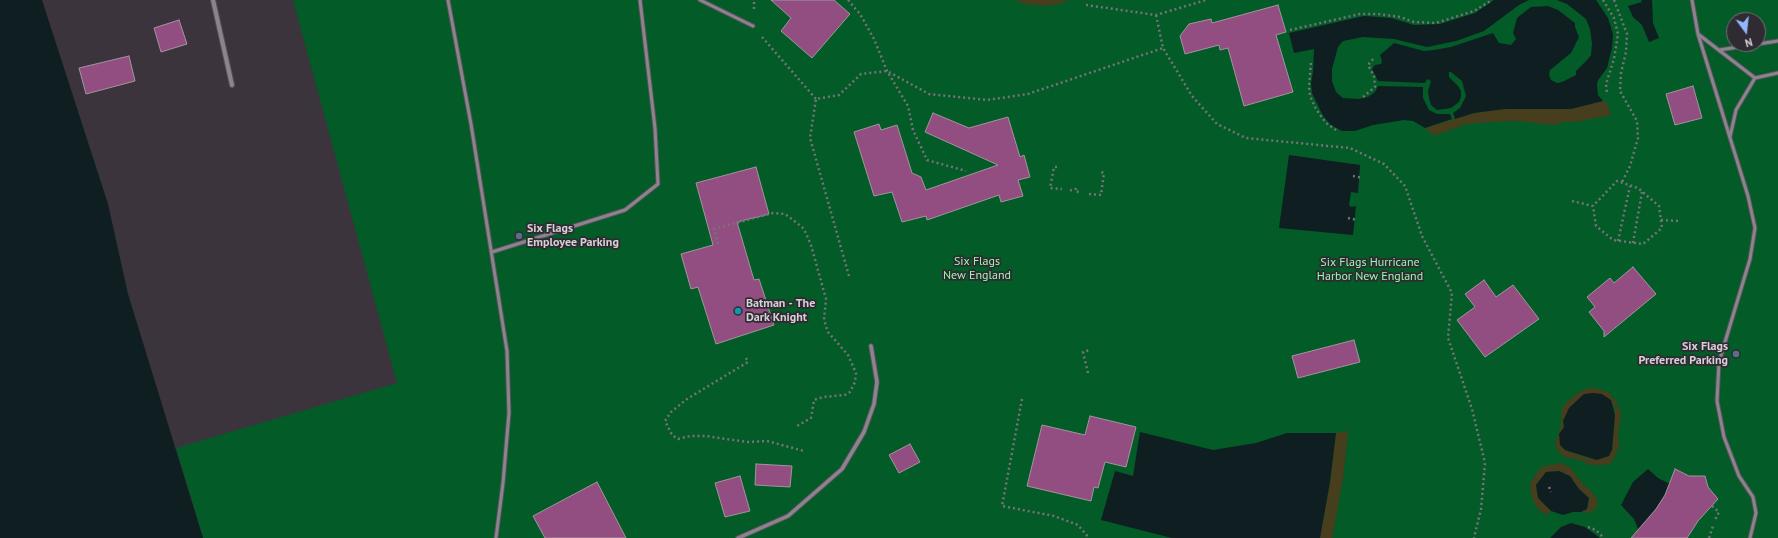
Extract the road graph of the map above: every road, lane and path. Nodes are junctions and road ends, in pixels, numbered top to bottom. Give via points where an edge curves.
1 (213, 0) edge
2 (448, 0) edge
3 (640, 0) edge
4 (700, 0) edge
5 (754, 0) edge
6 (848, 0) edge
7 (1206, 0) edge
8 (1492, 0) edge
9 (1603, 0) edge
10 (1614, 0) edge
11 (1692, 0) edge
12 (1086, 5) dead end
13 (1156, 15) junction
14 (753, 26) junction
15 (1290, 30) dead end
16 (1698, 34) junction
17 (1778, 41) edge
18 (1163, 48) junction
19 (1719, 50) junction
20 (1376, 59) dead end
21 (1311, 63) dead end
22 (887, 71) junction
23 (1778, 74) edge
24 (1755, 78) junction
25 (232, 86) dead end
26 (1607, 93) dead end
27 (1363, 97) dead end
28 (816, 98) junction
29 (1336, 130) dead end
30 (1730, 137) junction
31 (1057, 167) dead end
32 (966, 171) dead end
33 (1101, 172) dead end
34 (1353, 176) dead end
35 (1363, 178) dead end
36 (1622, 182) junction
37 (1630, 186) junction
38 (1062, 189) dead end
39 (1070, 190) dead end
40 (1079, 192) dead end
41 (1642, 192) junction
42 (1090, 194) dead end
43 (1572, 201) dead end
44 (1593, 206) junction
45 (1348, 218) dead end
46 (1357, 220) dead end
47 (1661, 220) junction
48 (1679, 221) dead end
49 (1618, 241) junction
50 (1633, 243) junction
51 (718, 244) dead end
52 (492, 252) junction
53 (849, 276) dead end
54 (871, 346) dead end
55 (1090, 350) dead end
56 (746, 358) dead end
57 (1088, 373) dead end
58 (1022, 399) dead end
59 (797, 426) dead end
60 (804, 451) dead end
61 (1549, 487) dead end
62 (1551, 492) dead end
63 (1712, 506) dead end
64 (1715, 520) dead end
65 (1713, 526) dead end
66 (1588, 527) dead end
67 (496, 538) edge
68 (738, 538) edge
69 (1089, 538) edge
70 (1474, 538) edge
71 (1602, 538) edge
72 (1709, 538) edge
73 (1750, 538) edge

1 - 25 street
2 - 52 lane
3 - 52 lane via 655,128 658,184 625,210
4 - 14 lane
5 - 14 path
6 - 22 path via 860,14
7 - 13 path
8 - 15 path via 1474,11 1436,23 1414,22 1378,14 1360,14
9 - 26 path via 1614,18 1618,34 1606,84
10 - 36 path via 1626,34 1620,91 1637,121 1638,138 1630,166
11 - 16 lane
12 - 13 path
13 - 18 path
14 - 28 path
16 - 19 lane
16 - 30 lane
17 - 19 lane
18 - 22 path via 1028,94 987,100 930,94
18 - 70 path via 1192,96 1217,124 1246,138 1350,148 1384,164 1405,186 1422,236 1452,293 1448,338 1472,409 1484,463 1481,509
19 - 24 lane
20 - 27 path via 1368,65 1374,76 1375,87
21 - 29 path via 1310,96 1326,123
22 - 28 path via 861,74 839,95
22 - 32 path via 908,106 913,130 926,160
23 - 24 lane
24 - 30 lane via 1736,110
28 - 53 path via 810,138
30 - 73 lane via 1755,228 1750,259 1719,362 1717,401 1724,437 1739,476 1753,497 1756,513
31 - 38 path via 1054,167 1050,188
33 - 42 path via 1104,173 1101,195
34 - 35 path
36 - 37 path
36 - 44 path via 1617,180
37 - 41 path
37 - 49 path
39 - 40 path via 1075,189
41 - 47 path via 1659,206
41 - 50 path
43 - 44 path
44 - 49 path via 1596,226
45 - 46 path
47 - 48 path
47 - 50 path via 1662,228 1643,244
49 - 50 path
51 - 59 path via 714,228 773,213 784,214 801,226 811,245 826,300 824,320 828,332 848,355 856,373 850,392 814,400 811,418
52 - 67 lane via 507,351 509,414
54 - 68 street via 877,382 874,404 864,432 842,469 788,516
55 - 57 path via 1083,352
56 - 60 path via 748,362 670,412 665,421 672,435 678,439 706,436 747,442 767,441
58 - 69 path via 1002,506 1054,516 1078,525
61 - 62 path
63 - 64 path via 1719,512
65 - 72 path
66 - 71 path via 1596,530

